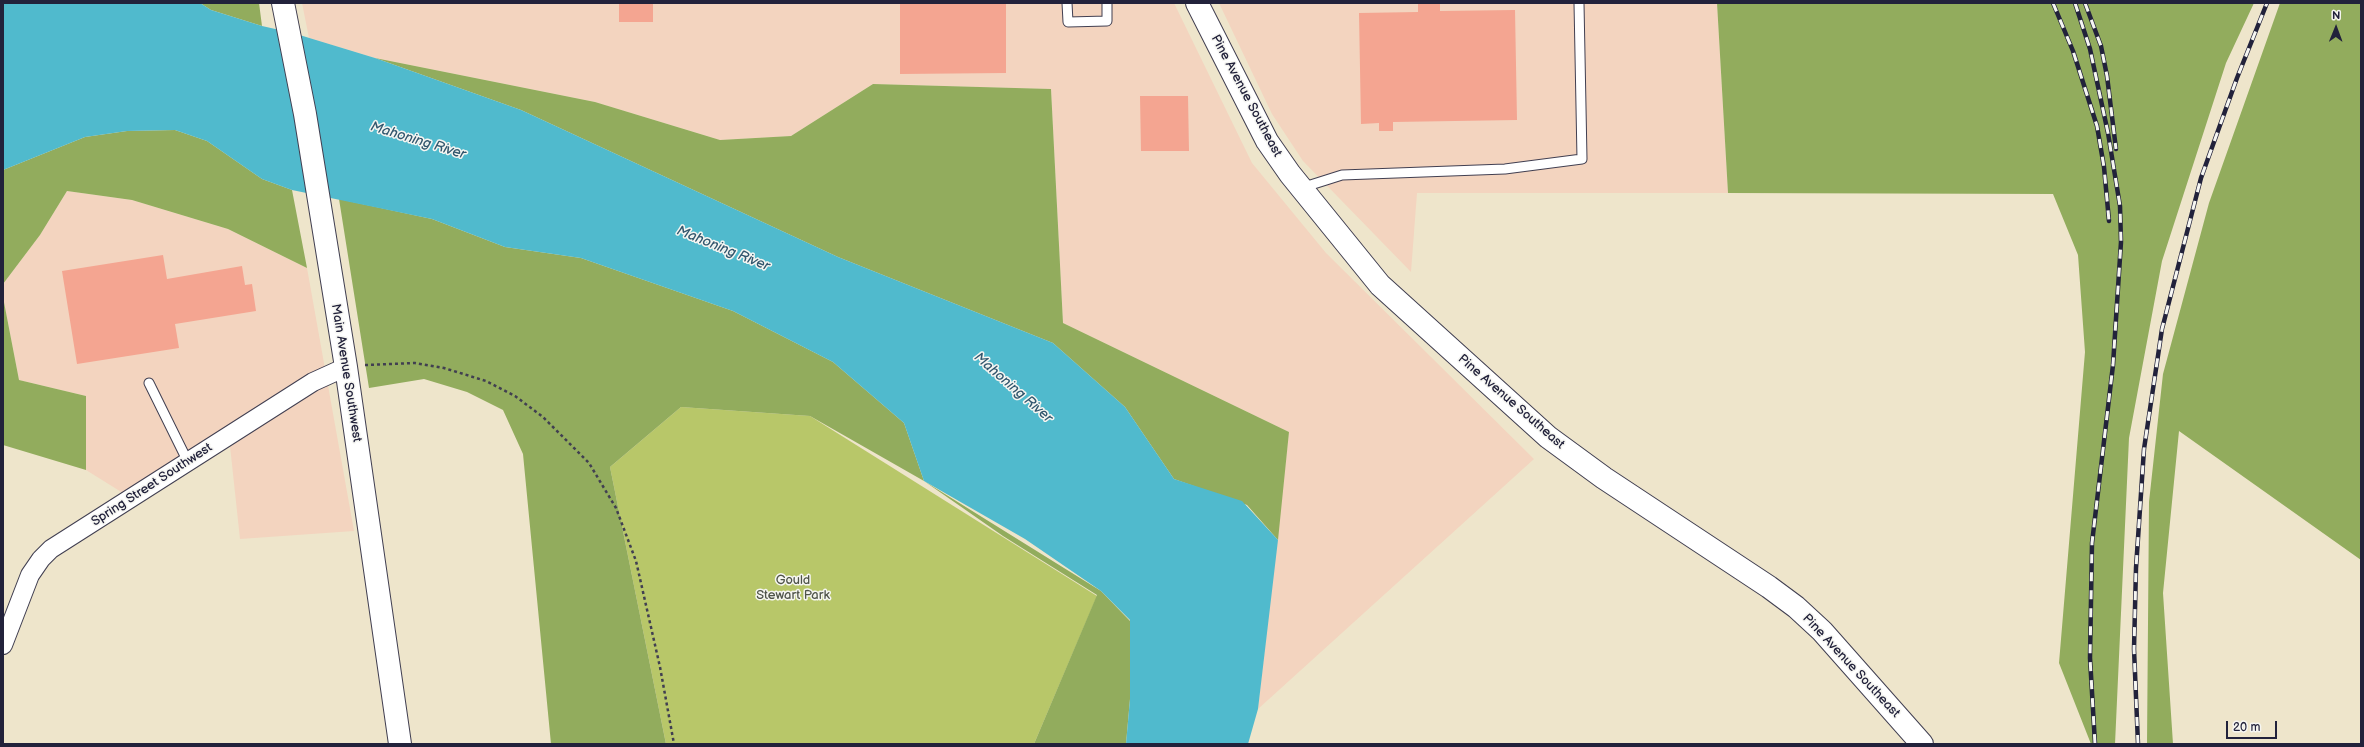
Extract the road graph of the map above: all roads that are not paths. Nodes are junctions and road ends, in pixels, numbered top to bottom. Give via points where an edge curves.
1 (283, 3) edge
2 (1067, 3) edge
3 (1107, 3) edge
4 (1197, 3) edge
5 (1579, 3) edge
6 (1301, 188) junction
7 (346, 367) junction
8 (149, 383) dead end
9 (188, 462) junction
10 (3, 645) edge
11 (400, 744) edge
12 (1922, 744) edge

1 - 7 street, Main Avenue Southwest via 305,114
2 - 3 lane via 1068,22 1107,21
4 - 6 street, Pine Avenue Southeast via 1267,141
5 - 6 lane via 1582,159 1505,169 1342,176
6 - 12 street, Pine Avenue Southeast via 1380,286 1530,423 1604,478 1796,607 1822,632
7 - 9 street, Spring Street Southwest via 313,382
7 - 11 street, Main Avenue Southwest
8 - 9 lane
9 - 10 street, Spring Street Southwest via 52,549 41,559 30,575

